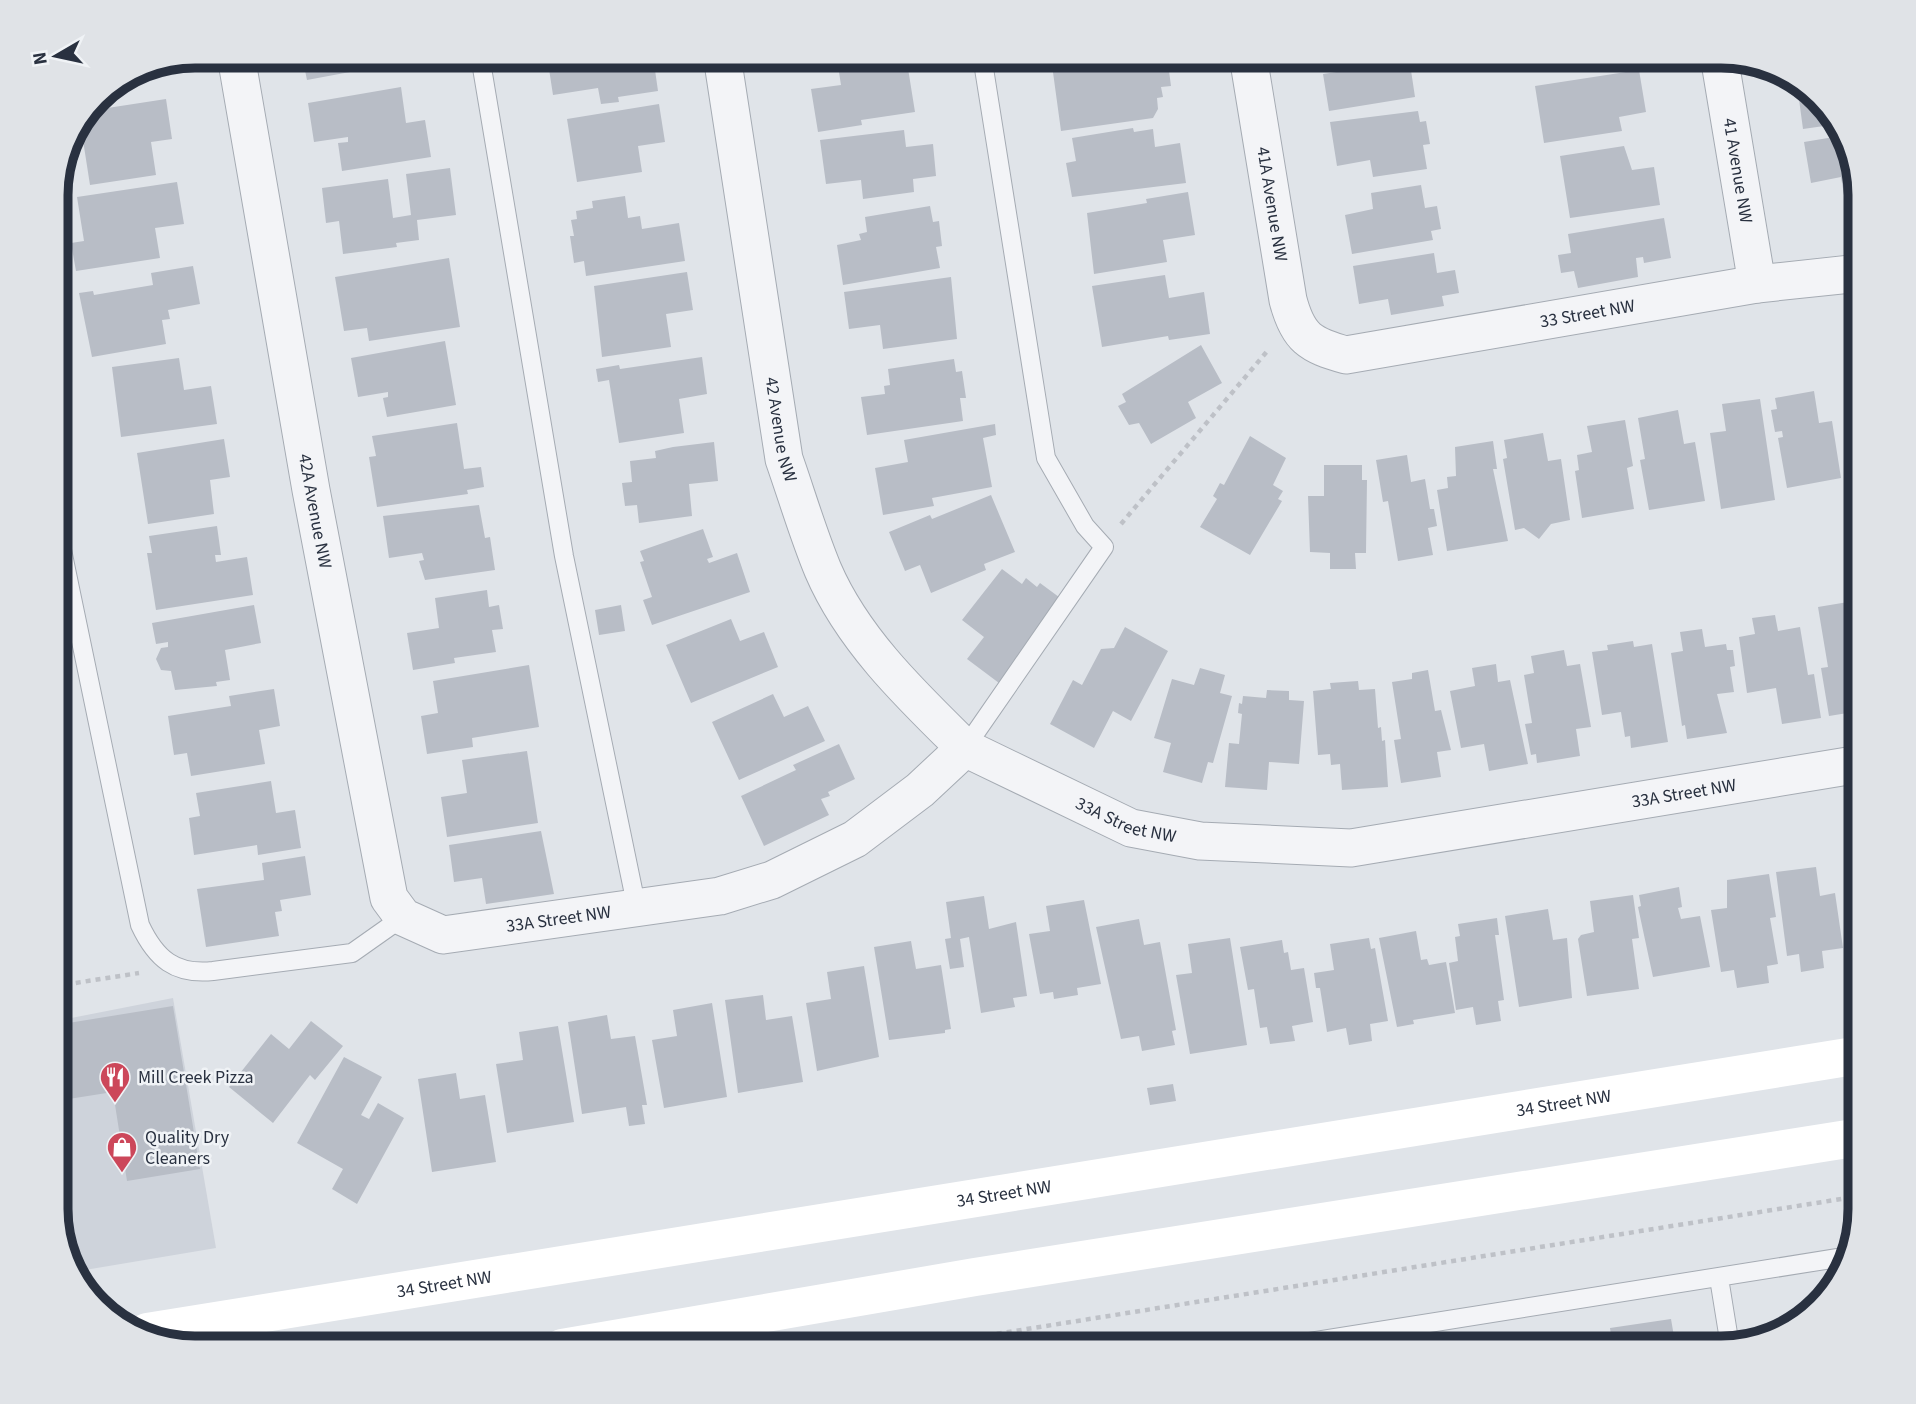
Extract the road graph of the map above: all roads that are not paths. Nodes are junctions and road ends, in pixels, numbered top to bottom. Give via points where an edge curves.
1 (238, 68) edge
2 (483, 68) edge
3 (724, 68) edge
4 (984, 68) edge
5 (1250, 68) edge
6 (1721, 68) edge
7 (1848, 274) edge
8 (1757, 284) junction
9 (1304, 335) joint
10 (69, 584) edge
11 (965, 748) junction
12 (1848, 766) edge
13 (637, 909) junction
14 (403, 917) junction
15 (1848, 1057) edge
16 (1848, 1139) edge
17 (1837, 1259) edge
18 (1719, 1278) junction
19 (159, 1330) edge
20 (632, 1336) edge
21 (1349, 1336) edge
22 (1728, 1336) edge

1 - 14 street, 42A Avenue NW via 311,490 389,898
2 - 13 lane via 564,556
3 - 11 street, 42 Avenue NW via 784,459 798,499 824,572 850,617 903,688
4 - 11 lane via 1046,458 1085,526 1104,547
5 - 9 street, 41A Avenue NW
6 - 8 street, 41 Avenue NW
7 - 8 street, 33 Street NW
8 - 9 street, 33 Street NW via 1346,355
10 - 14 lane via 140,925 150,947 174,967 192,973 352,953
11 - 12 street, 33A Street NW via 1131,828 1213,842 1351,848
11 - 13 street, 33A Street NW via 920,790 855,839 772,880 720,896
13 - 14 street, 33A Street NW via 443,935
15 - 19 main road, 34 Street NW
16 - 20 main road
17 - 18 lane
18 - 21 lane
18 - 22 lane

